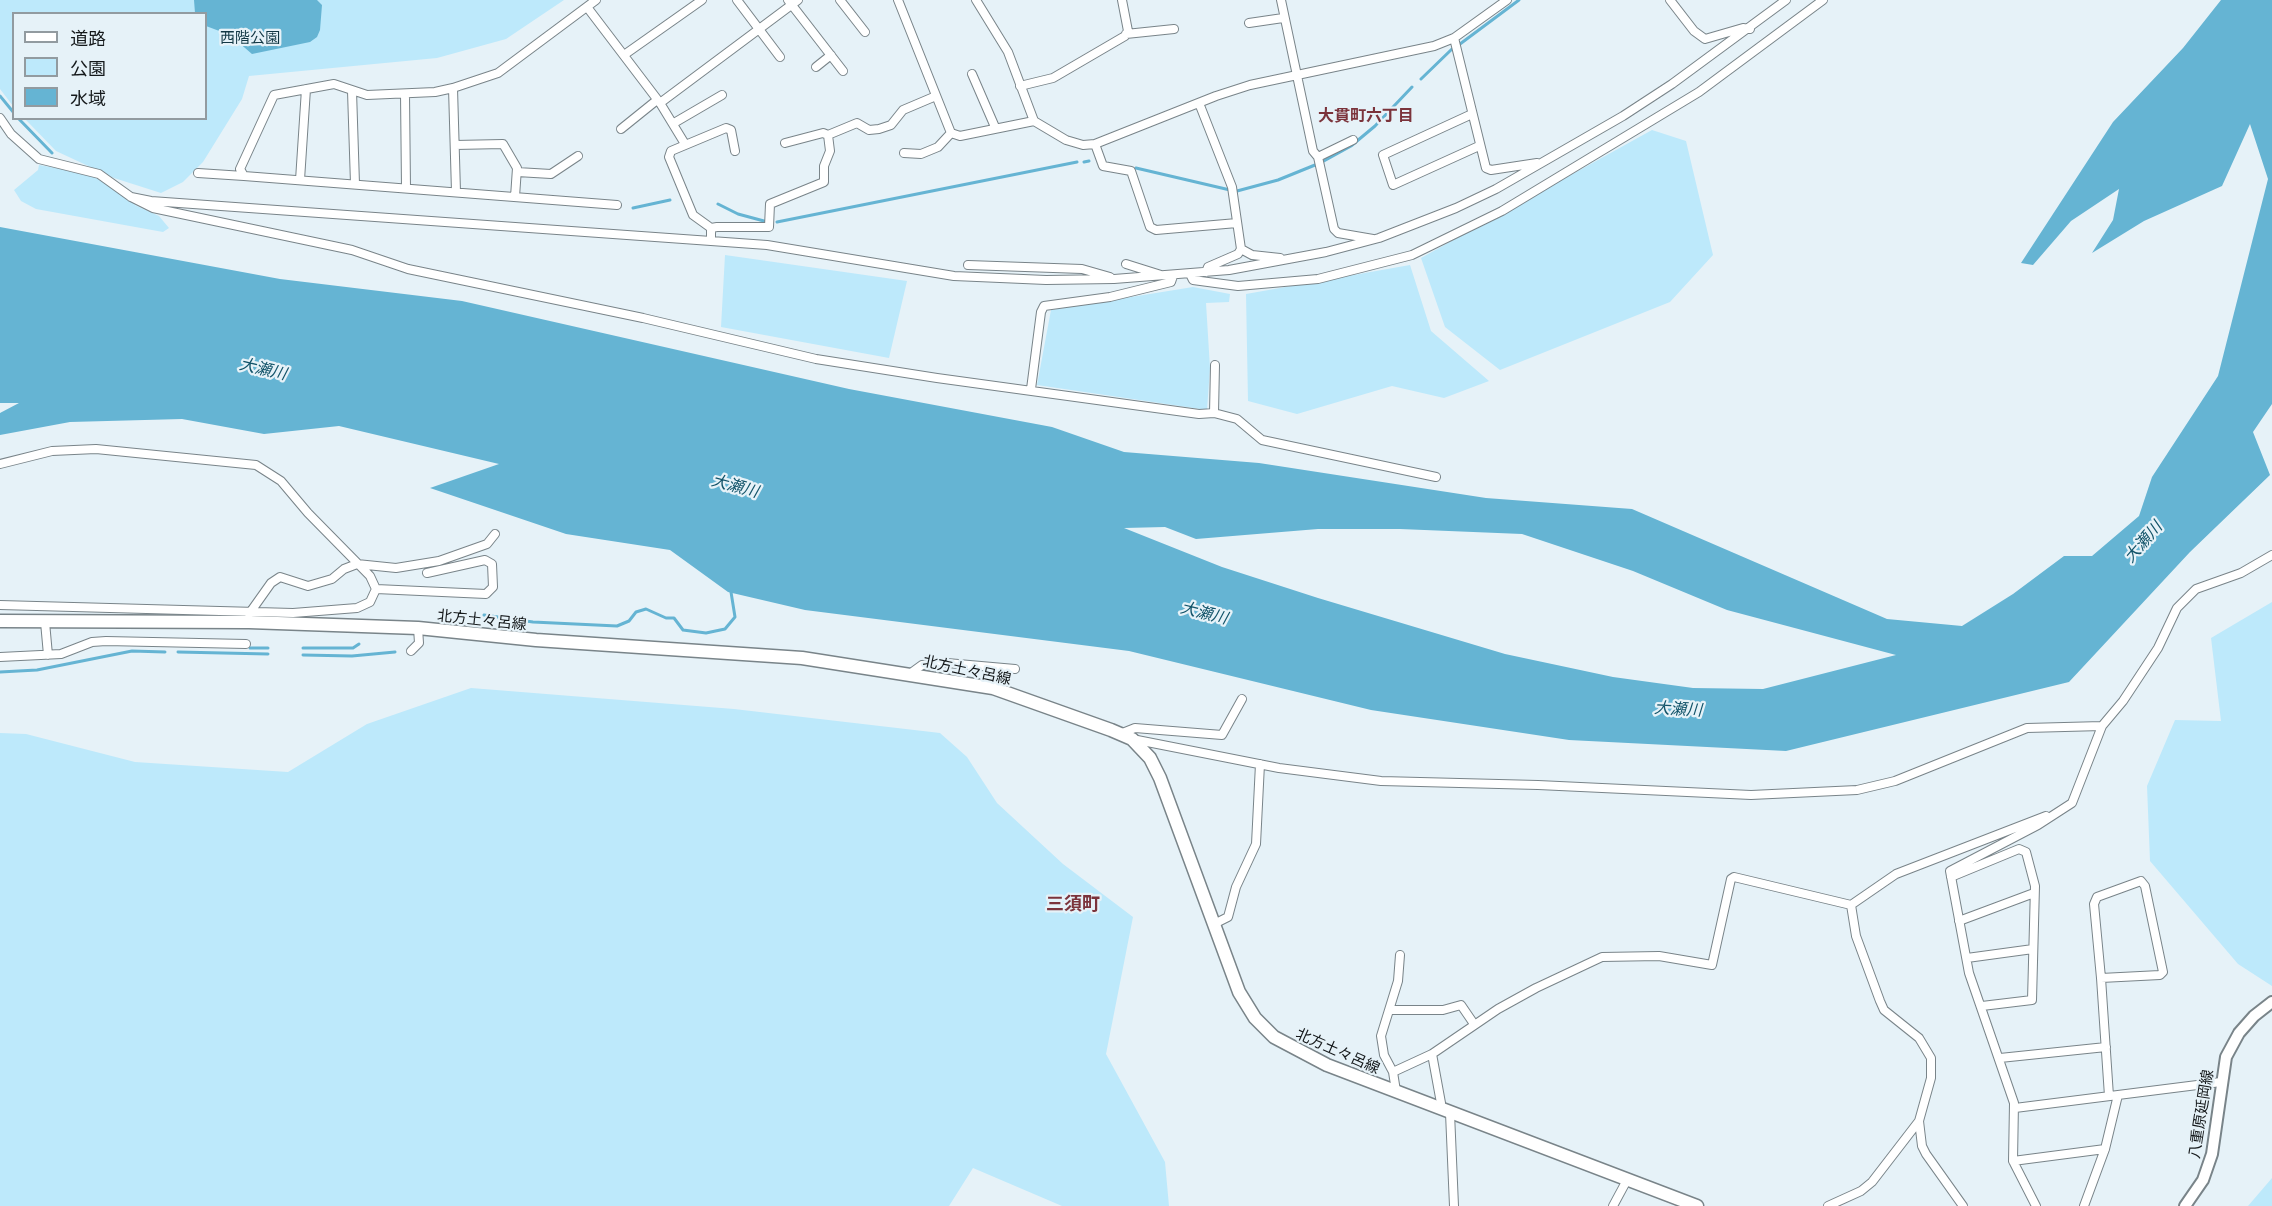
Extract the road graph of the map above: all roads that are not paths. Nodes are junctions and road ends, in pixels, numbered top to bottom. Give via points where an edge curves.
1 (597, 0) edge
2 (702, 0) edge
3 (737, 0) edge
4 (840, 0) edge
5 (898, 0) edge
6 (976, 0) edge
7 (1122, 0) edge
8 (1281, 0) edge
9 (1507, 0) edge
10 (1670, 0) edge
11 (1786, 0) edge
12 (1823, 0) edge
13 (792, 2) edge
14 (587, 7) junction
15 (1283, 18) junction
16 (1249, 23) dead end
17 (759, 29) junction
18 (1174, 29) dead end
19 (1750, 29) junction
20 (865, 32) dead end
21 (1126, 34) junction
22 (1454, 38) junction
23 (624, 55) junction
24 (831, 55) junction
25 (780, 57) dead end
26 (816, 67) dead end
27 (843, 71) dead end
28 (972, 74) dead end
29 (1297, 75) junction
30 (1020, 86) junction
31 (453, 88) junction
32 (306, 89) junction
33 (352, 91) junction
34 (405, 94) junction
35 (722, 95) dead end
36 (936, 96) junction
37 (659, 101) junction
38 (1199, 103) junction
39 (1472, 114) junction
40 (0, 117) edge
41 (1034, 121) junction
42 (674, 123) junction
43 (995, 127) junction
44 (621, 129) dead end
45 (0, 133) edge
46 (951, 133) junction
47 (11, 134) junction
48 (828, 135) junction
49 (1353, 140) dead end
50 (786, 143) dead end
51 (685, 144) junction
52 (1095, 144) junction
53 (455, 145) junction
54 (1479, 146) junction
55 (735, 151) dead end
56 (904, 153) dead end
57 (578, 156) dead end
58 (1318, 157) junction
59 (1545, 161) junction
60 (198, 172) dead end
61 (517, 172) junction
62 (244, 176) junction
63 (300, 180) junction
64 (355, 184) junction
65 (406, 188) junction
66 (456, 192) junction
67 (130, 197) junction
68 (515, 197) junction
69 (618, 205) dead end
70 (1237, 223) junction
71 (711, 228) junction
72 (1374, 240) junction
73 (711, 241) junction
74 (1241, 249) junction
75 (1291, 259) junction
76 (1126, 264) dead end
77 (968, 266) dead end
78 (1206, 273) junction
79 (1190, 274) junction
80 (1169, 276) junction
81 (1114, 279) junction
82 (1215, 365) dead end
83 (1031, 389) junction
84 (1214, 413) junction
85 (0, 464) edge
86 (1436, 477) dead end
87 (495, 534) dead end
88 (2272, 555) edge
89 (357, 564) junction
90 (427, 573) dead end
91 (376, 589) junction
92 (0, 605) edge
93 (247, 617) junction
94 (0, 621) edge
95 (45, 622) junction
96 (418, 628) junction
97 (246, 644) dead end
98 (411, 651) dead end
99 (48, 655) junction
100 (0, 657) edge
101 (1015, 669) dead end
102 (911, 673) junction
103 (1242, 699) dead end
104 (2102, 726) junction
105 (1126, 737) junction
106 (1260, 764) junction
107 (2059, 811) junction
108 (1951, 876) junction
109 (2034, 893) junction
110 (1851, 905) junction
111 (1959, 921) junction
112 (1214, 924) junction
113 (2033, 949) junction
114 (1400, 955) dead end
115 (1967, 958) junction
116 (2101, 978) junction
117 (2272, 1002) edge
118 (1982, 1006) junction
119 (1390, 1010) junction
120 (1474, 1024) junction
121 (2106, 1047) junction
122 (1432, 1054) junction
123 (2000, 1058) junction
124 (1393, 1072) junction
125 (2221, 1082) junction
126 (1396, 1091) junction
127 (2118, 1095) junction
128 (2109, 1096) junction
129 (2015, 1108) junction
130 (1444, 1111) junction
131 (1919, 1121) junction
132 (2105, 1149) junction
133 (2013, 1161) junction
134 (1627, 1180) junction
135 (1454, 1206) edge
136 (1613, 1206) edge
137 (1697, 1206) edge
138 (1828, 1206) edge
139 (1964, 1206) edge
140 (2036, 1206) edge
141 (2084, 1206) edge
142 (2185, 1206) edge

1 - 14 street
2 - 23 street
3 - 17 street
4 - 20 street
5 - 36 street
6 - 30 street via 1008,52
7 - 21 street
8 - 15 street
9 - 22 street
10 - 19 street via 1694,32 1705,39
11 - 19 street
12 - 79 street via 1699,93 1502,211 1412,255 1318,279 1238,286 1193,280
13 - 17 street
13 - 24 street
14 - 23 street
14 - 31 street via 498,73
15 - 16 street
15 - 29 street
17 - 25 street
17 - 37 street
18 - 21 street
19 - 59 street via 1672,84
21 - 30 street via 1053,78
22 - 29 street via 1402,54
22 - 39 street
23 - 37 street
24 - 26 street
24 - 27 street
28 - 43 street
29 - 38 street via 1250,85
29 - 58 street via 1313,151
30 - 41 street
31 - 34 street
31 - 53 street
32 - 33 street via 334,84
32 - 62 street via 274,94 270,99 240,169
32 - 63 street
33 - 34 street via 367,95
33 - 64 street
34 - 65 street
35 - 42 street
36 - 46 street
36 - 48 street via 903,110 891,125 869,130 857,123
37 - 42 street
37 - 44 street
38 - 52 street
38 - 70 street via 1232,187
39 - 54 street
39 - 54 street via 1383,155 1393,185
40 - 47 street
41 - 43 street
41 - 52 street via 1074,144
42 - 51 street
43 - 46 street via 960,136
45 - 47 street
46 - 56 street via 938,147 921,154
47 - 67 street via 39,159 91,170
48 - 50 street
48 - 71 street via 826,179 770,204 769,226
49 - 58 street
51 - 55 street via 726,128 731,130
51 - 71 street via 670,151 669,157 693,215
52 - 70 street via 1103,166 1131,171 1150,227 1156,230
53 - 61 street via 503,144
53 - 66 street
54 - 59 street via 1486,168 1491,171
57 - 61 street via 550,174
58 - 72 street via 1334,229
59 - 72 street via 1456,208
60 - 62 street
61 - 68 street
62 - 63 street
63 - 64 street
64 - 65 street
65 - 66 street
66 - 68 street
67 - 73 street
67 - 83 street via 153,208 352,250 408,269 816,359
68 - 69 street
70 - 74 street
71 - 73 street
72 - 75 street
73 - 81 street via 767,245 954,276
74 - 75 street via 1252,255
74 - 78 street via 1208,267
75 - 78 street
76 - 80 street
77 - 81 street via 1082,269
78 - 79 street
79 - 80 street
80 - 81 street
80 - 83 street via 1171,282 1110,297 1044,306
82 - 84 street
83 - 84 street
84 - 86 street via 1237,418 1262,440
85 - 89 street via 52,451 96,449 256,465 281,480
87 - 89 street via 488,544 439,561 396,568
88 - 104 street via 2241,573 2196,589 2186,598 2141,675
89 - 91 street via 370,576
89 - 93 street via 332,579 308,586 280,577 271,583
90 - 91 street via 485,560 492,564 493,588 486,594
91 - 93 street via 370,602 357,608
92 - 93 street
93 - 95 main road, 北方土々呂線
93 - 96 main road, 北方土々呂線
94 - 95 main road, 北方土々呂線
95 - 99 street
96 - 98 street via 419,643
96 - 102 main road, 北方土々呂線 via 758,654
97 - 99 street via 106,641
99 - 100 street
101 - 102 street via 947,663 922,665
102 - 105 main road, 北方土々呂線 via 993,688
103 - 105 street via 1222,735 1135,728
104 - 106 street via 2027,728 1895,781 1815,794 1704,794 1381,781
104 - 107 street via 2072,803
105 - 106 street
105 - 112 main road, 北方土々呂線 via 1150,758 1160,778
106 - 112 street via 1256,844 1236,887 1228,917
107 - 108 street via 1953,868
107 - 110 street via 1896,874
108 - 109 street via 2019,849 2026,852
108 - 111 street
109 - 111 street
109 - 113 street
110 - 120 street via 1734,877 1712,965 1659,956 1602,957 1536,988
110 - 131 street via 1856,936 1884,1010 1919,1038 1931,1058 1931,1078
111 - 115 street
112 - 126 main road, 北方土々呂線 via 1239,992 1255,1018 1274,1037 1306,1056
113 - 115 street
113 - 118 street via 2032,999
114 - 119 street
115 - 118 street
116 - 116 street via 2094,904 2097,897 2141,881 2163,972
116 - 121 street
117 - 125 main road, 八重原延岡線 via 2239,1034 2226,1058
118 - 123 street
119 - 120 street via 1443,1010 1461,1005
119 - 124 street via 1381,1046
120 - 122 street
121 - 123 street
121 - 128 street
122 - 124 street
122 - 130 street
123 - 129 street
124 - 126 street
125 - 127 street
125 - 142 main road, 八重原延岡線 via 2212,1154 2202,1180
126 - 130 main road, 北方土々呂線
127 - 128 street
127 - 132 street
128 - 129 street
129 - 133 street
130 - 134 main road, 北方土々呂線
130 - 135 street
131 - 138 street via 1865,1188
131 - 139 street via 1926,1154
132 - 133 street
132 - 141 street
133 - 140 street
134 - 136 street
134 - 137 main road, 北方土々呂線

